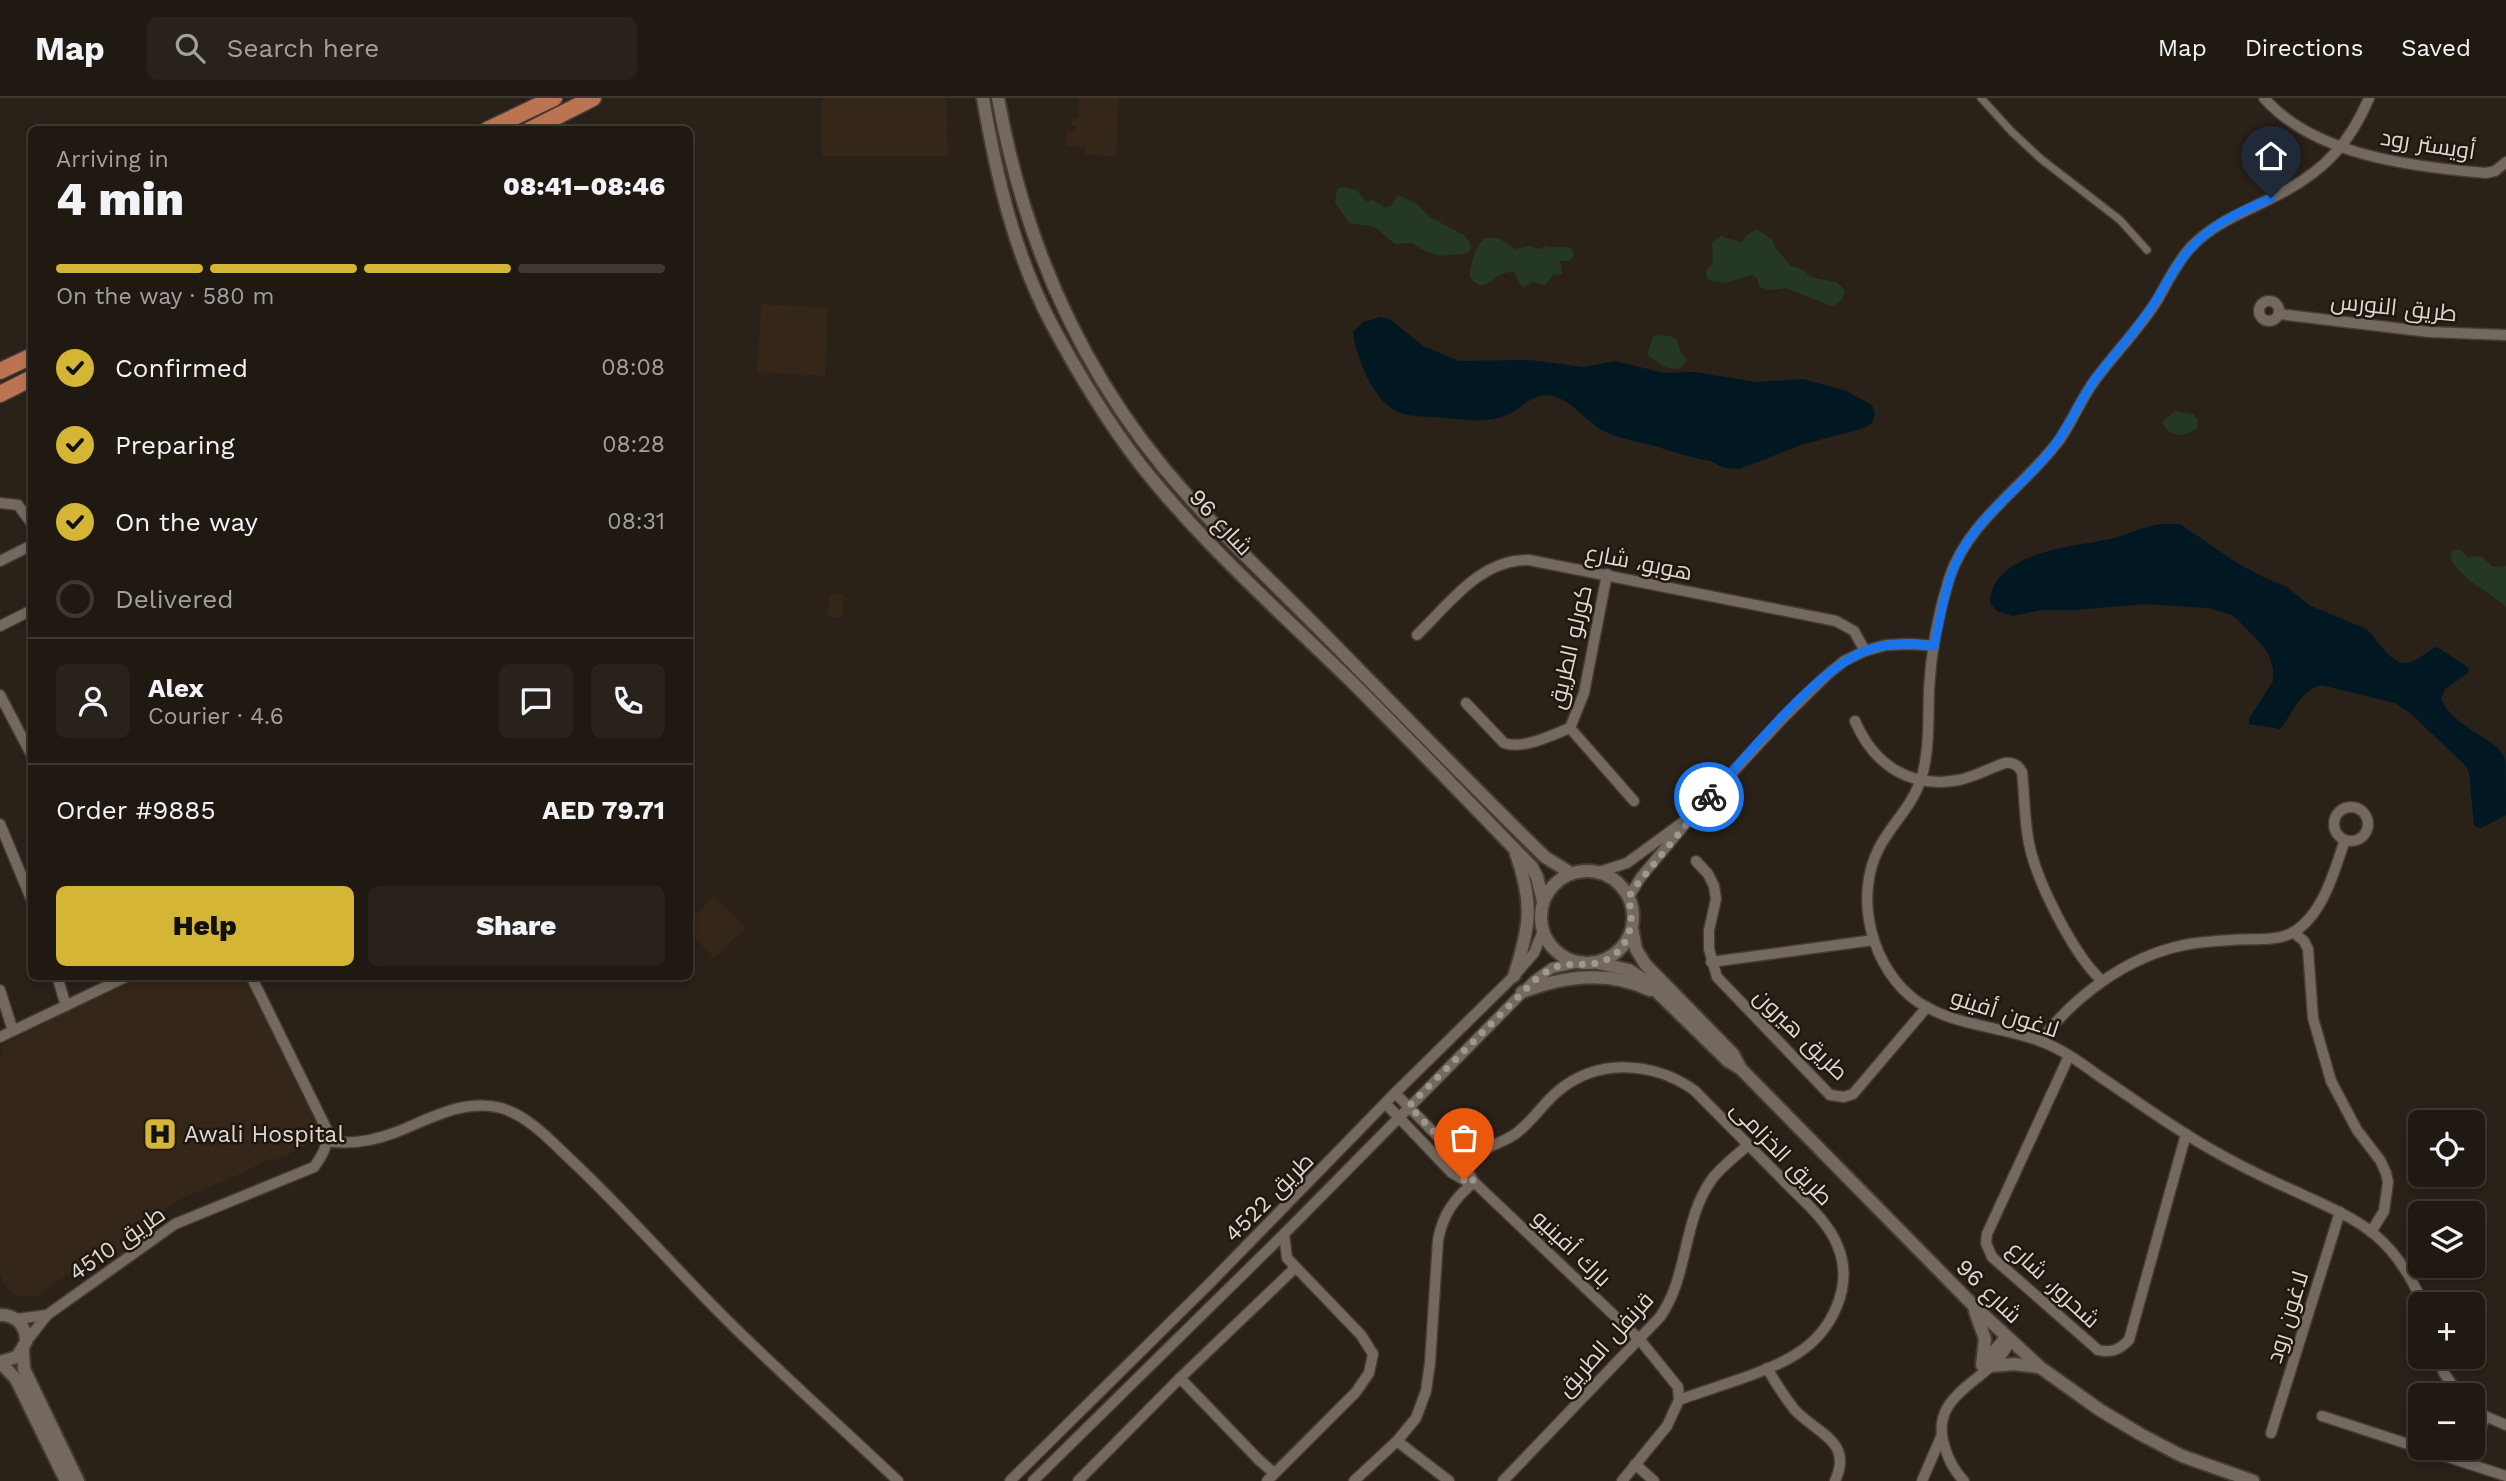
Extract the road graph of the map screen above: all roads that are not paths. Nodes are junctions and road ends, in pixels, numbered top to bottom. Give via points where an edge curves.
1 (554, 98) edge
2 (593, 98) edge
3 (983, 98) edge
4 (998, 98) edge
5 (1980, 98) edge
6 (2264, 98) edge
7 (2369, 98) edge
8 (495, 126) edge
9 (538, 126) edge
10 (2342, 146) junction
11 (2506, 162) edge
12 (2147, 250) dead end
13 (2279, 314) dead end
14 (2506, 335) edge
15 (28, 358) edge
16 (0, 371) edge
17 (28, 380) edge
18 (0, 394) edge
19 (4, 503) edge
20 (28, 519) edge
21 (28, 547) edge
22 (0, 561) edge
23 (1606, 575) junction
24 (28, 614) edge
25 (0, 626) edge
26 (1418, 635) dead end
27 (1934, 646) junction
28 (1865, 651) junction
29 (0, 695) edge
30 (1466, 703) dead end
31 (1855, 720) dead end
32 (1570, 728) junction
33 (28, 748) edge
34 (1921, 780) junction
35 (1634, 801) dead end
36 (1692, 816) junction
37 (0, 824) edge
38 (2345, 840) dead end
39 (1513, 848) junction
40 (1696, 861) dead end
41 (1569, 872) junction
42 (1599, 872) junction
43 (28, 891) edge
44 (1628, 898) junction
45 (1543, 901) junction
46 (1632, 927) junction
47 (1543, 931) junction
48 (2293, 932) junction
49 (1874, 940) junction
50 (1711, 962) junction
51 (1575, 963) junction
52 (1598, 963) junction
53 (1514, 976) junction
54 (58, 980) edge
55 (114, 980) edge
56 (253, 980) edge
57 (2102, 981) junction
58 (0, 990) edge
59 (1522, 992) junction
60 (1662, 996) junction
61 (66, 1006) junction
62 (1927, 1007) junction
63 (13, 1031) junction
64 (0, 1037) edge
65 (2040, 1041) junction
66 (2069, 1056) junction
67 (1741, 1069) junction
68 (1395, 1093) junction
69 (1386, 1104) junction
70 (1409, 1106) junction
71 (1399, 1116) junction
72 (2186, 1134) junction
73 (327, 1142) junction
74 (1748, 1145) junction
75 (1477, 1156) dead end
76 (1460, 1159) junction
77 (1449, 1169) junction
78 (1474, 1182) junction
79 (2340, 1212) junction
80 (2371, 1232) junction
81 (1284, 1234) junction
82 (1263, 1254) junction
83 (1287, 1258) junction
84 (1295, 1268) junction
85 (2417, 1292) edge
86 (1975, 1307) junction
87 (5, 1315) edge
88 (47, 1315) junction
89 (2008, 1338) junction
90 (1640, 1340) junction
91 (25, 1346) junction
92 (0, 1362) edge
93 (1767, 1368) junction
94 (2040, 1368) junction
95 (1983, 1369) junction
96 (1180, 1378) junction
97 (1679, 1400) junction
98 (2322, 1416) dead end
99 (2485, 1416) edge
100 (2506, 1425) edge
101 (2271, 1433) dead end
102 (1941, 1437) junction
103 (1397, 1441) junction
104 (2470, 1460) edge
105 (1635, 1464) junction
106 (2469, 1464) junction
107 (2506, 1476) edge
108 (1271, 1477) edge
109 (66, 1481) edge
110 (78, 1481) edge
111 (898, 1481) edge
112 (1010, 1481) edge
113 (1033, 1481) edge
114 (1078, 1481) edge
115 (1354, 1481) edge
116 (1449, 1481) edge
117 (1503, 1481) edge
118 (1622, 1481) edge
119 (1654, 1481) edge
120 (1835, 1481) edge
121 (1923, 1481) edge
122 (1964, 1481) edge
123 (2253, 1481) edge

1 - 8 main road
2 - 9 main road
3 - 39 street, شارع 96 via 998,175 1027,268 1049,318 1108,419 1194,526
4 - 41 street, شارع 96 via 1019,195 1044,267 1118,408 1186,494 1536,849
5 - 12 street via 2041,159 2120,220
6 - 10 street, أويستر رود via 2297,125
7 - 10 street, لاغون أفينو via 2359,123
10 - 11 street, أويستر رود via 2403,164 2482,172 2495,171
10 - 27 street, لاغون أفينو via 2305,179 2228,218 2188,251 2143,320 2092,384 2056,444 1970,538 1949,580
13 - 14 street, طريق النورس via 2429,332
15 - 16 main road
17 - 18 main road
19 - 20 street via 18,505
21 - 22 street
23 - 26 street, هوبو، شارع via 1529,560 1505,561 1479,575
23 - 28 street, هوبو، شارع via 1836,621 1854,631
23 - 32 street, كورلو الطريق via 1584,693
24 - 25 street
27 - 28 street via 1885,645
27 - 34 street, لاغون أفينو
28 - 36 street via 1813,687
29 - 33 street
30 - 32 street, كورلو الطريق via 1509,745
31 - 34 street via 1875,755 1906,776
32 - 35 street, كورلو الطريق
34 - 49 street, لاغون أفينو via 1871,869 1869,912
34 - 57 street via 1962,779 2005,762 2020,768 2030,850 2063,927
36 - 42 street via 1627,863
36 - 44 street
37 - 43 street
38 - 48 street via 2322,900
39 - 45 street, شارع 96 via 1532,867
39 - 53 street via 1527,889 1528,908 1527,931
40 - 50 street via 1708,874 1716,899 1709,930
41 - 42 street
41 - 45 street via 1549,889
42 - 44 street via 1620,884
44 - 46 street
45 - 47 street
46 - 52 street via 1617,952
46 - 67 street, شارع 96 via 1636,949 1645,964 1733,1054
47 - 51 street via 1555,950
47 - 53 street, طريق 4522 via 1534,953
48 - 57 street via 2182,946
48 - 80 street via 2308,949 2313,1018 2331,1081 2386,1173 2384,1211
49 - 50 street, طريق هيرون
49 - 62 street, لاغون أفينو via 1895,980
50 - 62 street, طريق هيرون via 1717,977 1830,1094 1838,1097 1853,1094
51 - 52 street
51 - 59 street, طريق 4522 via 1552,968
52 - 60 street, شارع 96 via 1629,970
53 - 68 street, طريق 4522
54 - 61 street
55 - 61 street
56 - 73 street via 327,1130
57 - 65 street via 2058,1018
58 - 63 street
59 - 60 street via 1564,979 1604,978
59 - 70 street, طريق 4522
60 - 67 street, شارع 96
61 - 63 street
62 - 65 street, لاغون أفينو
63 - 64 street
65 - 66 street, لاغون أفينو
66 - 72 street, لاغون أفينو
66 - 72 street, شحرور، شارع via 1986,1243 1992,1257 2098,1350 2121,1348 2129,1340
67 - 86 street, شارع 96
68 - 69 street, طريق 4522
68 - 70 street, بارك أفينيو
69 - 71 street, بارك أفينيو
69 - 112 street, طريق 4522
70 - 71 street, طريق 4522
70 - 76 street, بارك أفينيو
71 - 77 street, بارك أفينيو
71 - 81 street, طريق 4522
72 - 79 street, لاغون أفينو via 2235,1163
73 - 88 street, طريق 4510 via 314,1167 175,1224
73 - 111 street via 362,1142 451,1109 500,1108 524,1119
74 - 75 street, طريق الخزامى via 1684,1083 1661,1072 1623,1067 1599,1070 1567,1085 1518,1132
74 - 90 street, قرنفل الطريق via 1712,1180 1692,1223 1675,1291
74 - 93 street, طريق الخزامى via 1827,1227 1843,1267 1839,1300 1821,1332 1797,1354
76 - 77 street
76 - 78 street, بارك أفينيو
77 - 78 street, بارك أفينيو
78 - 90 street, بارك أفينيو
78 - 103 street via 1453,1202 1441,1223 1426,1391 1416,1418
79 - 80 street, لاغون أفينو
79 - 101 street, لاغون رود
80 - 85 street, لاغون أفينو via 2405,1270
81 - 82 street, طريق 4522
81 - 83 street
82 - 83 street
82 - 113 street, طريق 4522
83 - 84 street
84 - 96 street
84 - 108 street via 1370,1345 1373,1354 1369,1373 1356,1392
86 - 89 street, شارع 96
86 - 95 street via 1985,1339
87 - 88 street, طريق 4510
87 - 91 street via 23,1325
88 - 91 street
89 - 94 street, شارع 96
89 - 95 street via 2001,1358
90 - 97 street, بارك أفينيو via 1678,1387
90 - 117 street, قرنفل الطريق
91 - 92 street via 9,1362
91 - 110 street via 24,1369
92 - 109 street via 16,1379
93 - 97 street, طريق الخزامى
93 - 120 street via 1794,1408 1835,1443 1840,1464
94 - 95 street via 2014,1364
94 - 123 street, شارع 96 via 2140,1434 2182,1456
95 - 102 street via 1946,1411
96 - 108 street
96 - 114 street
97 - 105 street via 1667,1426
98 - 106 street
99 - 100 street
102 - 121 street
102 - 122 street via 1949,1461
103 - 115 street
103 - 116 street
104 - 106 street
105 - 118 street
105 - 119 street
106 - 107 street

